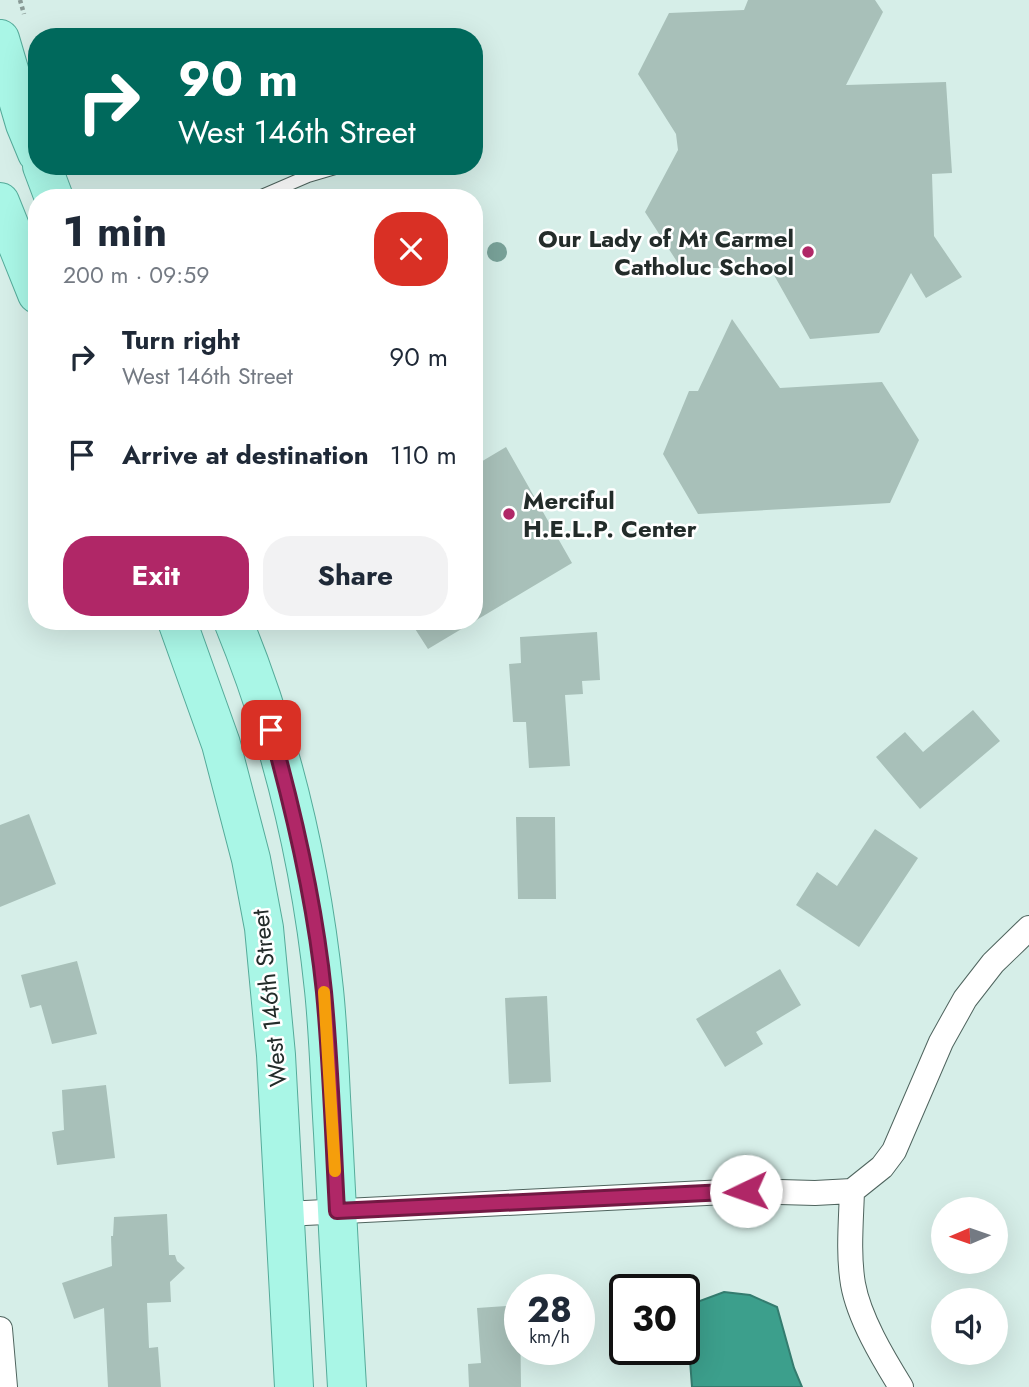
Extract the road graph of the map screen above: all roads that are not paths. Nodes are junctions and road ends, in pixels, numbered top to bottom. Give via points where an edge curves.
1 (0, 39) edge
2 (28, 131) edge
3 (311, 175) edge
4 (278, 189) edge
5 (0, 202) edge
6 (28, 272) edge
7 (180, 630) edge
8 (236, 630) edge
9 (1029, 928) edge
10 (852, 1191) junction
11 (337, 1211) junction
12 (285, 1214) junction
13 (0, 1329) edge
14 (5, 1387) edge
15 (295, 1387) edge
16 (346, 1387) edge
17 (901, 1387) edge

1 - 2 main road
3 - 4 lane
5 - 6 main road
7 - 12 main road, West 146th Street via 221,744 258,892 272,1000
8 - 11 main road via 271,730 309,886 324,992
9 - 10 street via 965,999 941,1042 894,1151
10 - 11 street via 746,1191
10 - 17 street via 853,1285 874,1343
11 - 12 street
11 - 16 main road
12 - 15 main road, West 146th Street
13 - 14 street

